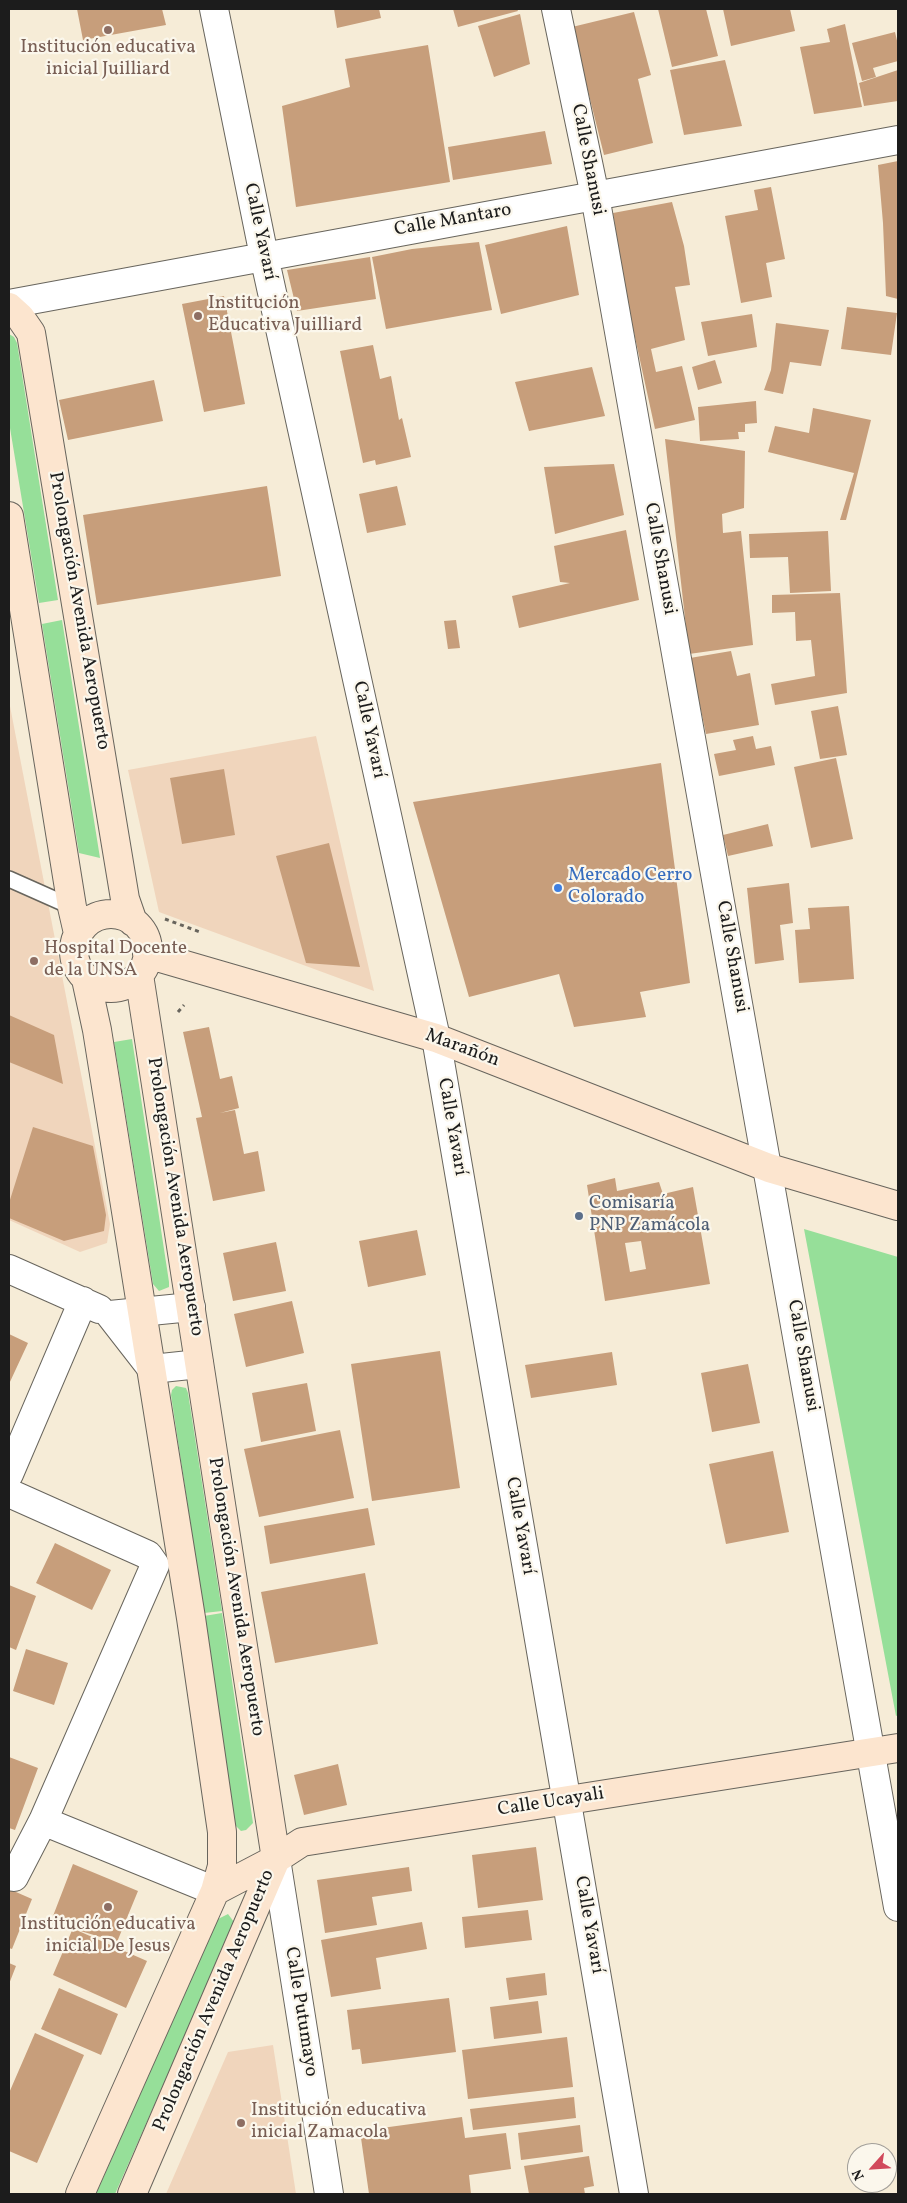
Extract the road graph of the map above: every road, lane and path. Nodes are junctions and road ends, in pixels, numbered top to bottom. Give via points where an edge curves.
1 (214, 9) edge
2 (556, 9) edge
3 (898, 140) edge
4 (594, 196) junction
5 (264, 256) junction
6 (9, 305) edge
7 (9, 516) edge
8 (9, 880) edge
9 (72, 907) junction
10 (146, 920) junction
11 (200, 932) dead end
12 (78, 934) junction
13 (143, 964) junction
14 (86, 979) junction
15 (436, 1038) junction
16 (768, 1168) junction
17 (898, 1206) edge
18 (9, 1270) edge
19 (83, 1301) junction
20 (191, 1307) junction
21 (142, 1313) junction
22 (110, 1315) junction
23 (199, 1364) junction
24 (152, 1368) junction
25 (9, 1474) edge
26 (9, 1493) edge
27 (168, 1563) junction
28 (885, 1750) edge
29 (566, 1801) junction
30 (43, 1821) junction
31 (276, 1859) junction
32 (9, 1874) edge
33 (215, 1891) junction
34 (898, 1907) edge
35 (80, 2194) edge
36 (132, 2194) edge
37 (329, 2194) edge
38 (634, 2194) edge

1 - 5 street, Calle Yavarí
2 - 4 street, Calle Shanusi
3 - 4 street, Calle Mantaro
4 - 5 street, Calle Mantaro
4 - 16 street, Calle Shanusi
5 - 6 street, Calle Mantaro
5 - 15 street, Calle Yavarí
6 - 10 street, Prolongación Avenida Aeropuerto via 31,333 125,899
7 - 9 street
8 - 9 lane
9 - 12 street
10 - 11 path
10 - 12 street via 109,914 96,917
10 - 13 street via 141,931 146,942
12 - 14 street via 74,959
13 - 14 street via 130,983 120,987 108,988
13 - 15 street, Marañón
13 - 20 street, Prolongación Avenida Aeropuerto
14 - 21 street
15 - 16 street, Marañón
15 - 29 street, Calle Yavarí
16 - 17 street, Marañón
16 - 28 street, Calle Shanusi
18 - 19 street
19 - 22 street
19 - 25 street
20 - 21 street
20 - 23 street, Prolongación Avenida Aeropuerto
21 - 22 street
21 - 24 street
22 - 24 street
23 - 24 street
23 - 31 street, Prolongación Avenida Aeropuerto
24 - 27 street
26 - 27 street
27 - 30 street
27 - 33 street via 222,1832 222,1866
28 - 29 street, Calle Ucayali
28 - 34 street, Calle Shanusi
29 - 31 street, Calle Ucayali via 302,1842
29 - 38 street, Calle Yavarí
30 - 32 street via 14,1877
30 - 33 street
31 - 33 street, Calle Ucayali
31 - 36 street, Prolongación Avenida Aeropuerto
31 - 37 street, Calle Putumayo
33 - 35 street

